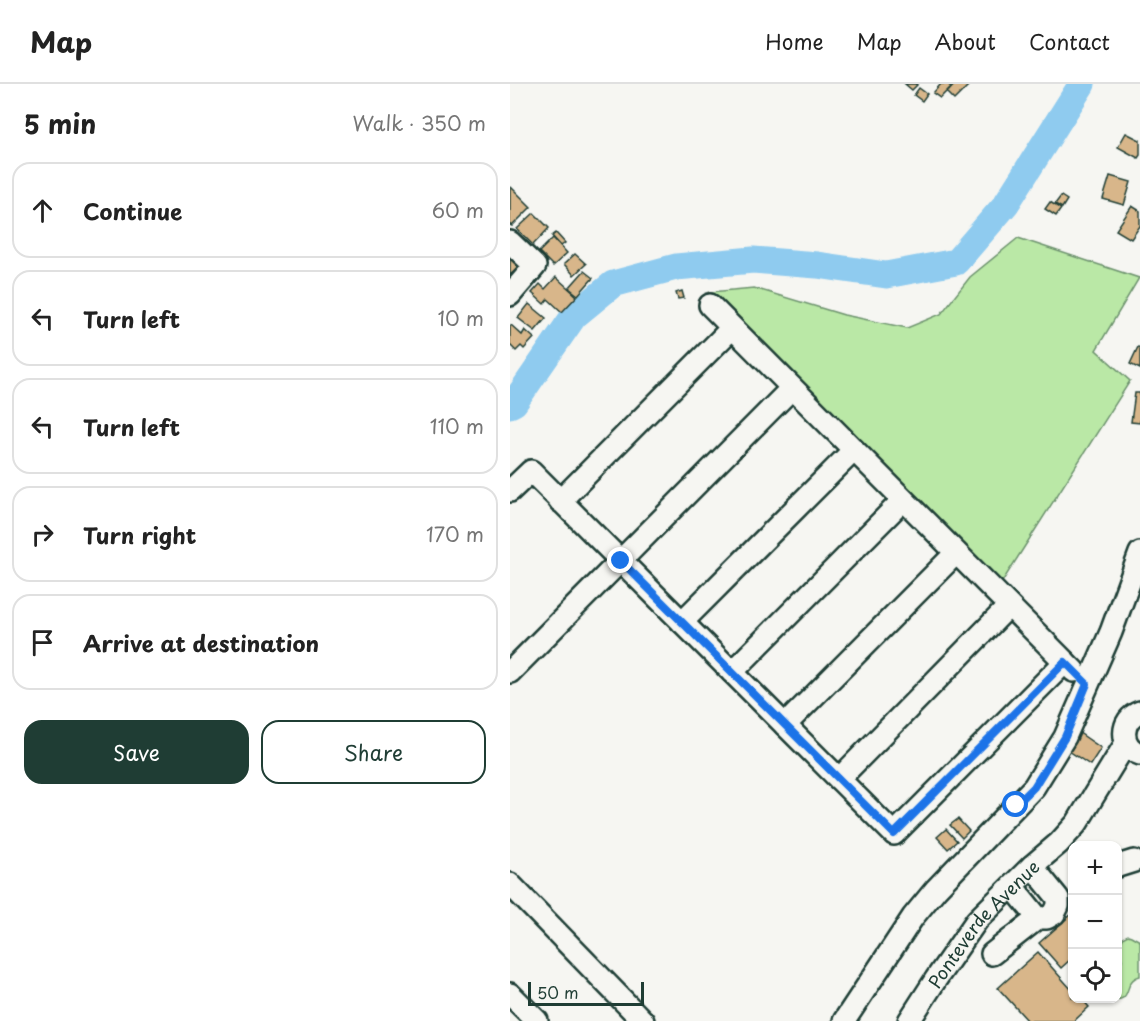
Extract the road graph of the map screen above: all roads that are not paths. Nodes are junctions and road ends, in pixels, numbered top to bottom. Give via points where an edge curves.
1 (510, 242) edge
2 (510, 295) edge
3 (710, 305) dead end
4 (732, 328) junction
5 (792, 388) junction
6 (854, 450) junction
7 (510, 491) edge
8 (903, 500) junction
9 (560, 501) junction
10 (956, 553) junction
11 (1140, 553) edge
12 (621, 561) junction
13 (1010, 606) junction
14 (682, 622) junction
15 (1065, 662) junction
16 (510, 672) edge
17 (732, 672) junction
18 (1087, 684) junction
19 (1140, 712) edge
20 (785, 725) junction
21 (1133, 748) edge
22 (839, 779) junction
23 (1032, 866) junction
24 (1012, 886) junction
25 (513, 892) edge
26 (1065, 894) edge
27 (1038, 918) junction
28 (992, 954) dead end
29 (510, 993) edge
30 (537, 1021) edge
31 (643, 1021) edge
32 (844, 1021) edge
33 (909, 1021) edge

1 - 2 street via 535,266
3 - 4 street
4 - 5 street
4 - 9 street
5 - 6 street
5 - 12 street
6 - 8 street
6 - 14 street
7 - 9 street via 531,471
8 - 10 street
8 - 17 street
9 - 12 street
10 - 13 street
10 - 20 street
11 - 18 street
12 - 14 street
12 - 16 street
13 - 15 street
13 - 22 street
14 - 17 street
15 - 18 street
15 - 22 street via 894,834
17 - 20 street
18 - 32 street via 1065,737 1034,787 918,910
19 - 21 street, Ponteverde Avenue via 1126,722 1124,733
20 - 22 street
21 - 23 street, Ponteverde Avenue via 1077,823
23 - 24 street, Ponteverde Avenue
23 - 26 street
24 - 27 street
24 - 33 street, Ponteverde Avenue via 977,920
25 - 31 street
26 - 27 street via 1054,914
27 - 28 street
29 - 30 street

